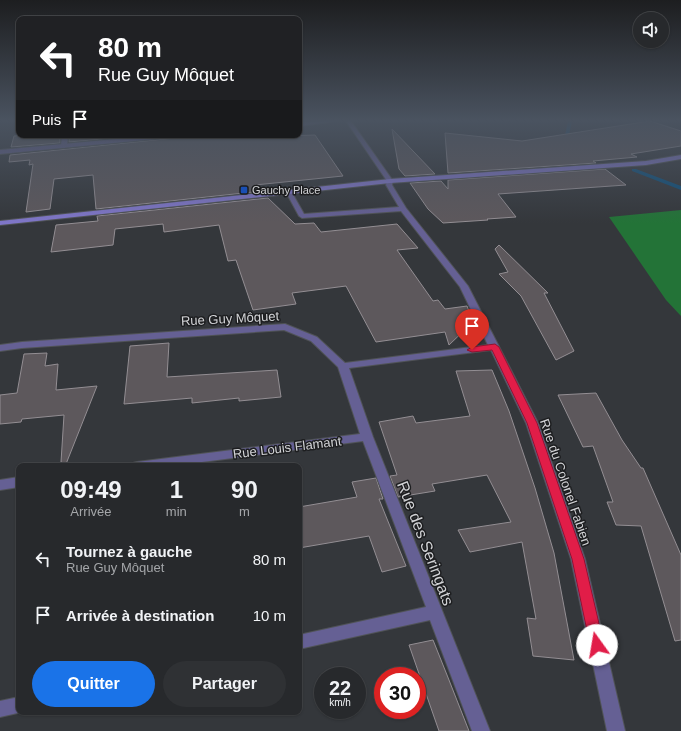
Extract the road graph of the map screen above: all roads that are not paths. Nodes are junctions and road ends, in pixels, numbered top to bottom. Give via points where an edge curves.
1 (372, 155) edge
2 (681, 157) edge
3 (390, 181) junction
4 (289, 192) junction
5 (403, 209) junction
6 (0, 222) edge
7 (495, 347) junction
8 (0, 348) edge
9 (343, 366) junction
10 (367, 437) junction
11 (161, 463) edge
12 (16, 482) edge
13 (0, 485) edge
14 (434, 612) junction
15 (302, 641) edge
16 (16, 706) edge
17 (0, 709) edge
18 (481, 731) edge
19 (616, 731) edge

1 - 3 street, Rue du Colonel Fabien
2 - 3 main road via 646,163
3 - 4 main road
3 - 5 street, Rue du Colonel Fabien via 389,186
4 - 5 street via 302,216
4 - 6 main road
5 - 7 street, Rue du Colonel Fabien via 464,286
7 - 9 street
7 - 19 street, Rue du Colonel Fabien via 532,423 578,559
8 - 9 street, Rue Guy Môquet via 285,328 314,339
9 - 10 street, Rue des Seringats
10 - 11 street, Rue Louis Flamant
10 - 14 street, Rue des Seringats
12 - 13 street
14 - 15 street
14 - 18 street, Rue des Seringats
16 - 17 street

